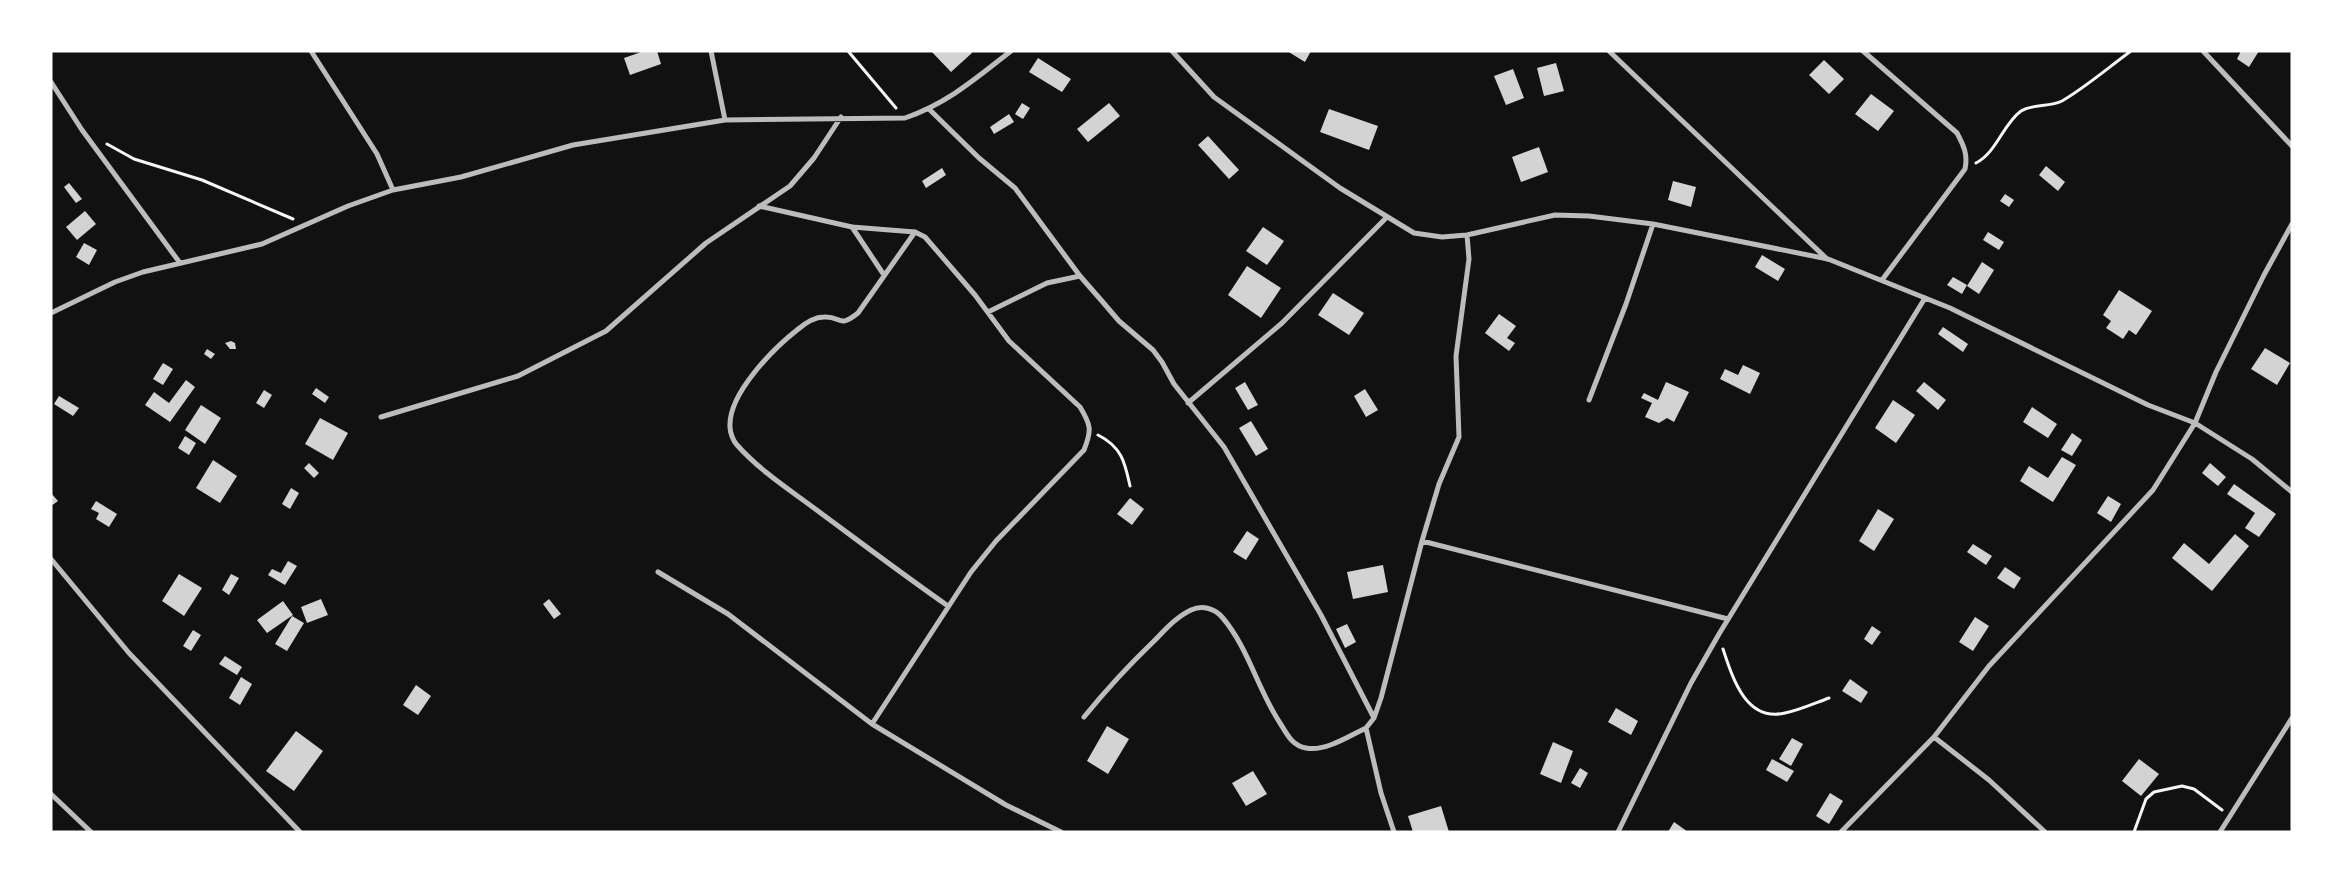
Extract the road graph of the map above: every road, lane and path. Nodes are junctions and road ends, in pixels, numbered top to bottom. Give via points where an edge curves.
1 (311, 51) edge
2 (711, 51) edge
3 (848, 51) edge
4 (1011, 51) edge
5 (1172, 51) edge
6 (1608, 51) edge
7 (1863, 51) edge
8 (2132, 51) edge
9 (2203, 51) edge
10 (51, 82) edge
11 (930, 110) junction
12 (841, 117) junction
13 (905, 118) junction
14 (725, 120) junction
15 (104, 142) dead end
16 (2292, 146) edge
17 (1965, 169) junction
18 (393, 190) junction
19 (759, 206) junction
20 (1387, 218) junction
21 (308, 223) junction
22 (1653, 224) junction
23 (2292, 224) edge
24 (852, 227) junction
25 (915, 232) junction
26 (1467, 236) junction
27 (1828, 259) junction
28 (180, 263) junction
29 (884, 275) junction
30 (1080, 276) junction
31 (1882, 280) junction
32 (1926, 298) junction
33 (988, 312) junction
34 (51, 313) edge
35 (1589, 400) dead end
36 (1188, 402) junction
37 (382, 417) dead end
38 (2195, 423) junction
39 (1091, 432) junction
40 (1130, 486) dead end
41 (2292, 492) edge
42 (1422, 541) junction
43 (51, 559) edge
44 (658, 572) dead end
45 (948, 606) junction
46 (1728, 619) junction
47 (1718, 634) junction
48 (1829, 698) dead end
49 (1084, 717) dead end
50 (1374, 718) junction
51 (2292, 718) edge
52 (872, 724) junction
53 (1366, 728) junction
54 (1934, 737) junction
55 (51, 794) edge
56 (2230, 815) junction
57 (91, 832) edge
58 (300, 832) edge
59 (1061, 832) edge
60 (1394, 832) edge
61 (1618, 832) edge
62 (1841, 832) edge
63 (2045, 832) edge
64 (2134, 832) edge
65 (2220, 832) edge

1 - 18 street via 377,154
2 - 14 street
3 - 13 path
4 - 11 street
5 - 20 street via 1214,97
6 - 27 street
7 - 17 street via 1957,133 1965,148
8 - 17 path via 2062,101 2023,109 1987,155
9 - 16 street
10 - 28 street via 82,130
11 - 13 street
11 - 30 street via 1015,188
12 - 13 street
12 - 14 street
12 - 19 street via 803,172 790,186
14 - 18 street via 573,145 461,177
15 - 21 path via 134,158 202,180
17 - 31 street
18 - 21 street
19 - 24 street
19 - 37 street via 706,243 606,332 518,376
20 - 26 street via 1414,233
20 - 36 street via 1282,323
21 - 28 street via 262,244
22 - 26 street via 1555,215
22 - 27 street
22 - 35 street
23 - 38 street via 2216,372
24 - 25 street
24 - 29 street
25 - 29 street
25 - 33 street via 934,245
26 - 42 street via 1468,268 1456,356 1459,437 1439,484
27 - 31 street
28 - 34 street via 115,282
29 - 45 street via 850,320 816,318 782,344 740,392 731,414 730,428 735,443 774,478
30 - 33 street via 1047,283
30 - 36 street via 1119,320 1153,350
31 - 32 street
32 - 38 street via 2148,405
32 - 46 street
33 - 39 street via 1009,341 1080,407
36 - 50 street via 1224,447 1321,615
38 - 41 street via 2252,460
38 - 54 street via 2153,490 1988,666
39 - 40 path via 1116,447 1126,464
39 - 45 street via 1084,450 996,541
42 - 46 street
42 - 50 street
43 - 58 street via 128,653
44 - 52 street via 728,614
45 - 52 street
46 - 47 street
47 - 48 path via 1732,676 1752,708 1772,715
47 - 61 street
49 - 53 street via 1117,677 1171,624 1192,610 1204,608 1221,617 1239,644 1276,717 1295,745 1307,749 1320,748
50 - 53 street
51 - 56 street
52 - 59 street via 1006,804
53 - 60 street
54 - 62 street
54 - 63 street
55 - 57 street
56 - 64 path via 2194,790 2182,786 2154,792 2146,799
56 - 65 street

